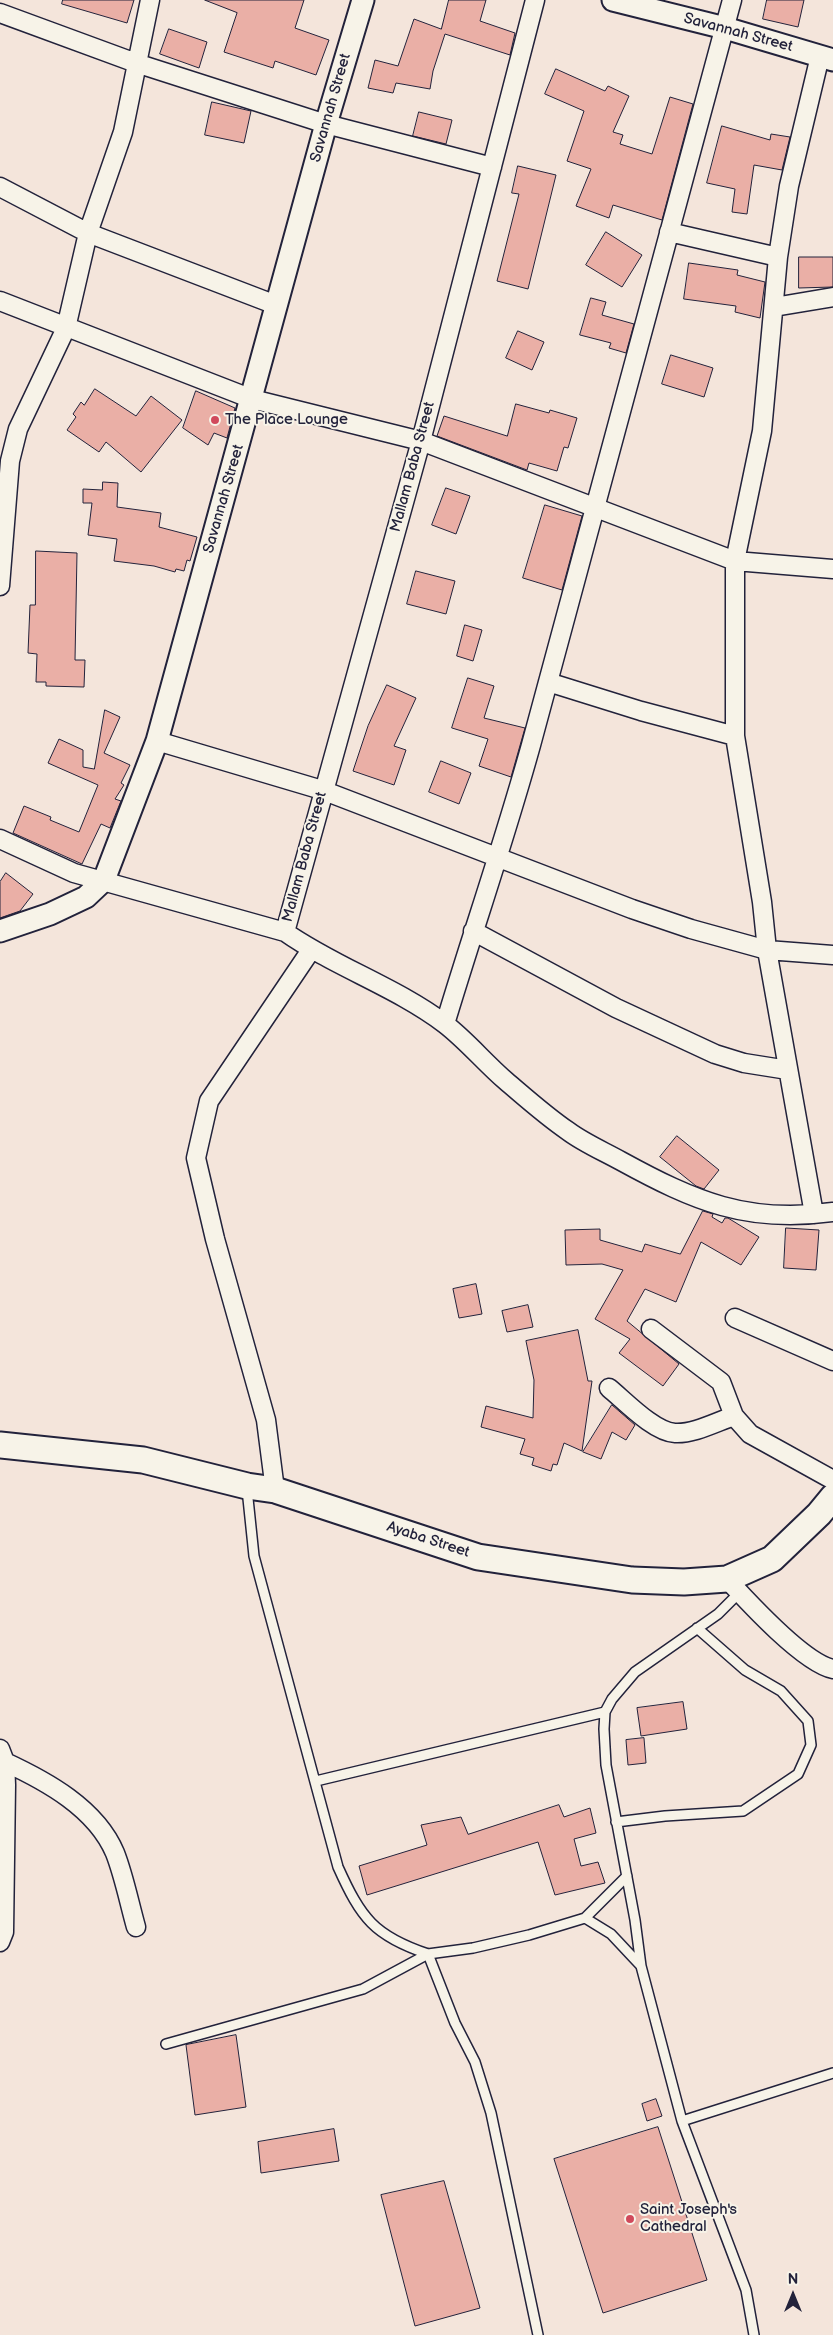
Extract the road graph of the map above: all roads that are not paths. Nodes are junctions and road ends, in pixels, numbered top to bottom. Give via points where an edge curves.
1 (150, 0) edge
2 (363, 0) edge
3 (535, 0) edge
4 (613, 0) edge
5 (732, 0) edge
6 (0, 13) edge
7 (725, 28) junction
8 (826, 58) edge
9 (136, 63) junction
10 (326, 124) junction
11 (492, 168) junction
12 (0, 187) edge
13 (669, 232) junction
14 (88, 233) junction
15 (778, 257) junction
16 (833, 297) edge
17 (0, 301) edge
18 (276, 306) junction
19 (774, 307) junction
20 (66, 328) junction
21 (252, 399) junction
22 (421, 441) junction
23 (594, 506) junction
24 (735, 561) junction
25 (833, 569) edge
26 (0, 586) edge
27 (548, 682) junction
28 (735, 736) junction
29 (157, 741) junction
30 (322, 790) junction
31 (0, 839) edge
32 (496, 857) junction
33 (104, 880) junction
34 (0, 931) edge
35 (473, 931) junction
36 (284, 932) junction
37 (311, 950) junction
38 (767, 950) junction
39 (833, 955) edge
40 (445, 1024) junction
41 (788, 1070) junction
42 (833, 1212) edge
43 (814, 1214) junction
44 (734, 1318) dead end
45 (651, 1329) dead end
46 (833, 1361) edge
47 (609, 1388) dead end
48 (734, 1416) junction
49 (0, 1445) edge
50 (833, 1480) edge
51 (247, 1486) junction
52 (275, 1490) junction
53 (833, 1497) edge
54 (733, 1586) junction
55 (697, 1628) junction
56 (833, 1669) edge
57 (605, 1712) junction
58 (2, 1756) edge
59 (316, 1781) junction
60 (616, 1822) junction
61 (627, 1876) junction
62 (585, 1918) junction
63 (136, 1927) dead end
64 (0, 1942) edge
65 (428, 1954) junction
66 (641, 1966) junction
67 (166, 2044) dead end
68 (833, 2073) edge
69 (682, 2121) junction
70 (538, 2335) edge
71 (754, 2335) edge

1 - 9 street
2 - 10 street, Savannah Street
3 - 11 street, Mallam Baba Street
4 - 7 street, Savannah Street
5 - 7 street
6 - 9 street
7 - 8 street, Savannah Street
7 - 13 street
8 - 15 street via 789,186
9 - 10 street
9 - 14 street via 124,132
10 - 11 street
10 - 18 street, Savannah Street
11 - 22 street, Mallam Baba Street
12 - 14 street
13 - 15 street
13 - 23 street
14 - 18 street
14 - 20 street
15 - 19 street
16 - 19 street
17 - 20 street
18 - 21 street, Savannah Street
19 - 24 street via 762,431
20 - 21 street
20 - 26 street via 18,429 10,461
21 - 22 street
21 - 29 street, Savannah Street
22 - 23 street
22 - 30 street, Mallam Baba Street
23 - 24 street
23 - 27 street
24 - 25 street
24 - 28 street
27 - 28 street
27 - 32 street via 510,820
28 - 38 street
29 - 30 street
29 - 33 street, Savannah Street
30 - 32 street
30 - 36 street, Mallam Baba Street
31 - 33 street via 74,873
32 - 35 street
32 - 38 street via 691,929
33 - 34 street, Savannah Street via 86,898
33 - 36 street
35 - 40 street
35 - 41 street via 616,1008 715,1054 744,1063
36 - 37 street
37 - 40 street via 387,988
37 - 52 street via 209,1101 196,1158 215,1239 266,1420
38 - 39 street
38 - 41 street
40 - 43 street via 504,1079 569,1132 657,1180 704,1201 742,1211
41 - 43 street
42 - 43 street
44 - 46 street
45 - 48 street via 721,1382
47 - 48 street via 658,1428 675,1433
48 - 50 street via 750,1434
49 - 51 main road, Ayaba Street via 143,1460
51 - 52 main road, Ayaba Street
51 - 59 lane via 254,1556
52 - 54 main road, Ayaba Street via 478,1557 632,1580
53 - 54 main road, Ayaba Street via 772,1559
54 - 55 lane via 718,1614
54 - 56 street via 762,1618 806,1653
55 - 57 lane via 635,1672
55 - 60 lane via 745,1670 781,1691 808,1721 811,1745 798,1774 743,1811
57 - 59 lane
57 - 60 lane via 606,1765
58 - 63 street via 43,1780 96,1822 114,1852
58 - 64 street via 4,1932
59 - 65 lane via 338,1867 367,1921 388,1938
60 - 61 lane
61 - 62 lane
61 - 66 lane
62 - 65 lane via 492,1944
62 - 66 lane via 611,1934
65 - 67 lane via 363,1989
65 - 70 lane via 475,2062 491,2113
66 - 69 lane
68 - 69 lane
69 - 71 lane via 746,2290

